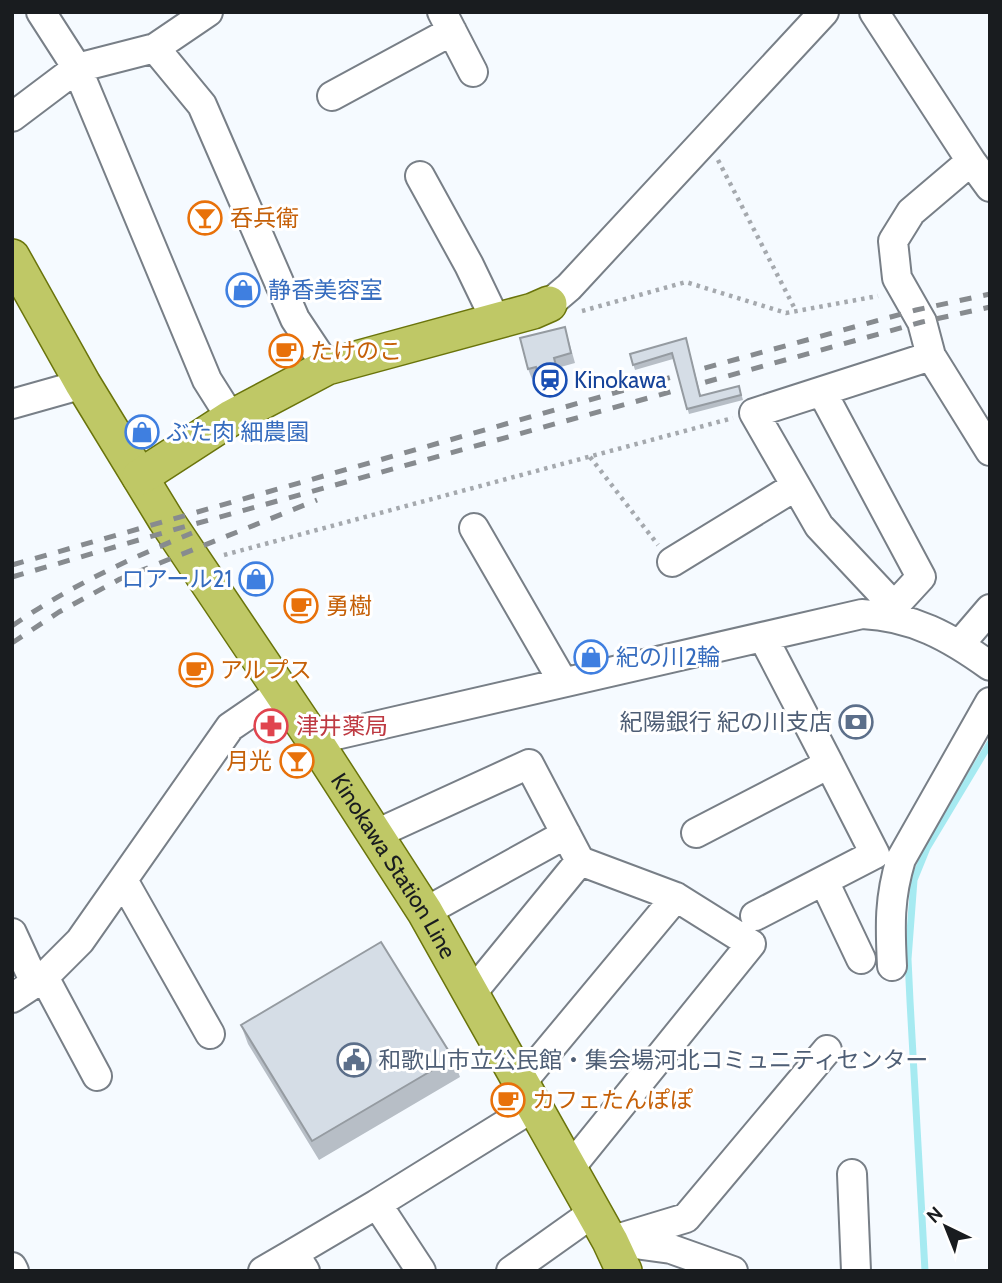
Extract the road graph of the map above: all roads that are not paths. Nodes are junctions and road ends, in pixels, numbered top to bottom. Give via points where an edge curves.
1 (41, 12) edge
2 (208, 12) edge
3 (824, 12) edge
4 (874, 12) edge
5 (447, 22) edge
6 (155, 48) junction
7 (77, 68) junction
8 (472, 72) dead end
9 (332, 96) dead end
10 (12, 117) edge
11 (971, 161) junction
12 (420, 176) dead end
13 (990, 187) edge
14 (12, 257) edge
15 (549, 304) joint
16 (496, 321) junction
17 (931, 356) junction
18 (327, 367) junction
19 (83, 384) junction
20 (822, 392) junction
21 (12, 404) edge
22 (231, 418) junction
23 (990, 451) edge
24 (139, 477) junction
25 (796, 486) junction
26 (474, 528) dead end
27 (672, 562) road end
28 (990, 608) edge
29 (890, 611) junction
30 (763, 637) junction
31 (960, 644) junction
32 (990, 666) edge
33 (563, 682) junction
34 (281, 692) junction
35 (990, 702) edge
36 (314, 740) junction
37 (829, 764) junction
38 (696, 833) dead end
39 (376, 834) junction
40 (566, 834) junction
41 (580, 861) junction
42 (123, 880) junction
43 (824, 881) junction
44 (677, 897) junction
45 (425, 912) junction
46 (755, 916) dead end
47 (12, 933) edge
48 (861, 959) dead end
49 (892, 966) dead end
50 (30, 986) edge
51 (472, 993) junction
52 (210, 1034) dead end
53 (827, 1050) dead end
54 (97, 1076) dead end
55 (529, 1094) junction
56 (570, 1168) junction
57 (852, 1174) dead end
58 (377, 1204) junction
59 (610, 1241) edge
60 (300, 1262) edge
61 (263, 1271) edge
62 (421, 1271) edge
63 (511, 1271) edge
64 (733, 1271) edge
65 (856, 1271) edge

1 - 7 street
2 - 6 street
3 - 15 street
4 - 11 street
5 - 8 street
5 - 9 street
6 - 7 street
6 - 18 street via 202,105 295,319
7 - 10 street
7 - 22 street via 207,380
11 - 13 street
11 - 17 street via 911,212 893,241 897,278 922,323
12 - 16 street
14 - 19 main road, Kinokawa Station Line
15 - 16 main road
16 - 18 main road
17 - 20 street
17 - 23 street
18 - 22 main road
19 - 21 street
19 - 24 main road, Kinokawa Station Line
20 - 25 street via 754,413
20 - 29 street via 921,577
22 - 24 main road
24 - 34 main road, Kinokawa Station Line
25 - 27 street
25 - 29 street via 819,526
26 - 33 street
28 - 31 street
29 - 30 street
29 - 31 street
30 - 33 street
30 - 37 street
31 - 32 street
33 - 36 street
34 - 36 main road, Kinokawa Station Line
34 - 42 street via 230,727
35 - 49 street via 901,859 889,918
36 - 39 main road, Kinokawa Station Line
37 - 38 street
37 - 43 street via 875,854
39 - 40 street via 529,764
39 - 45 main road, Kinokawa Station Line
40 - 41 street
40 - 45 street
41 - 44 street
41 - 51 street
42 - 50 street via 80,941
42 - 52 street
43 - 46 street
43 - 48 street
44 - 55 street
44 - 56 street via 751,944
45 - 51 main road, Kinokawa Station Line
47 - 50 street
50 - 54 street
51 - 55 main road, Kinokawa Station Line
53 - 59 street via 686,1218
55 - 56 main road, Kinokawa Station Line
55 - 58 street
56 - 59 main road, Kinokawa Station Line
57 - 65 street
58 - 60 street
58 - 62 street
59 - 63 street
59 - 64 street via 670,1249
60 - 61 street

